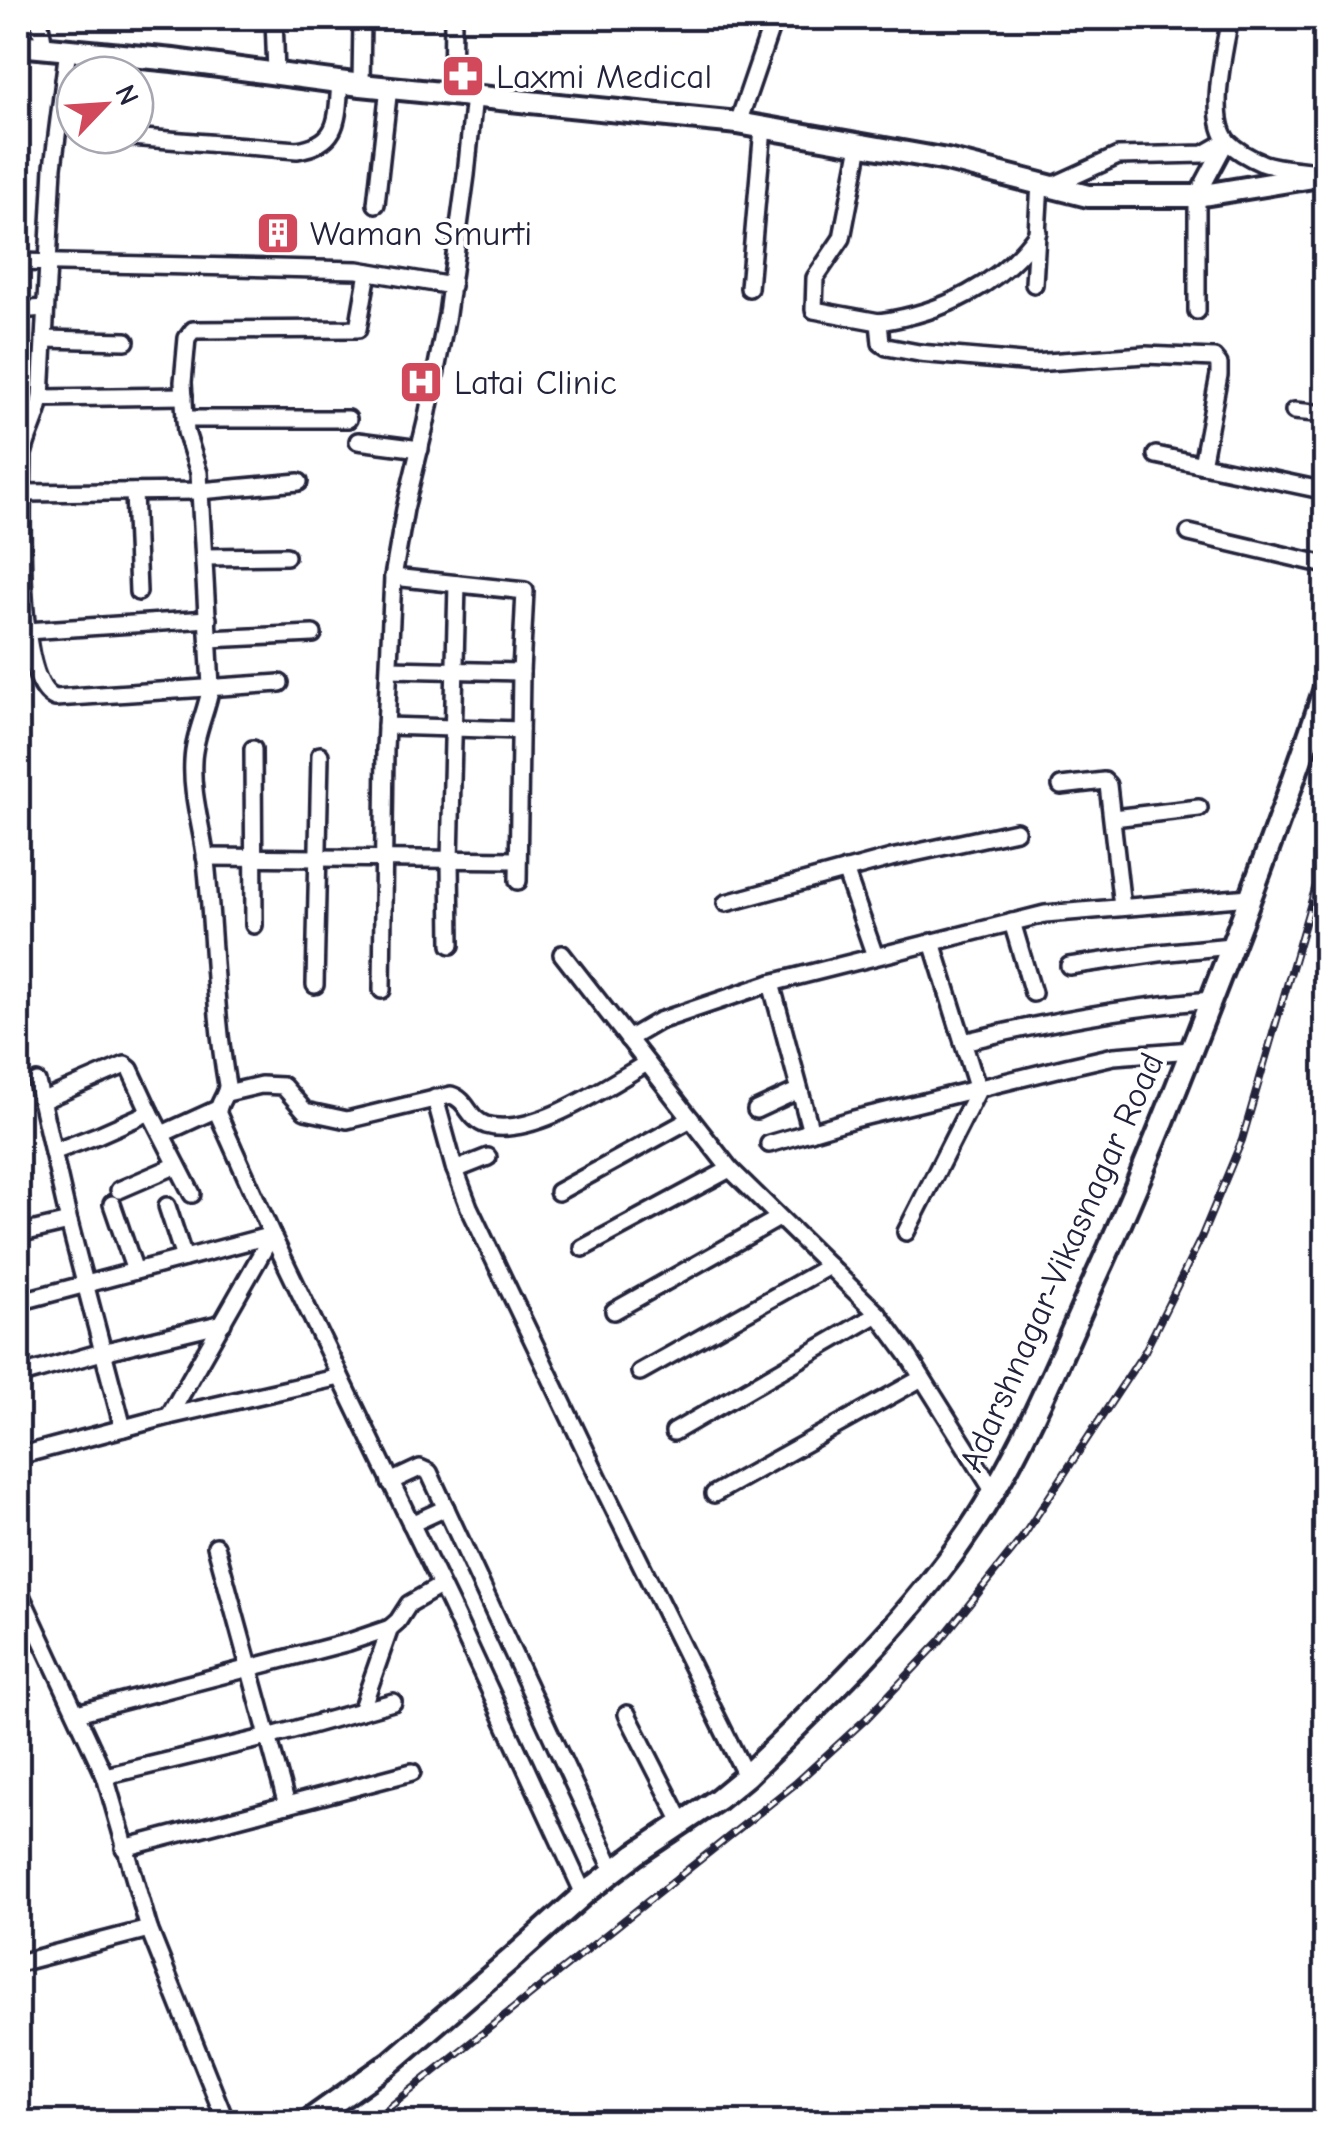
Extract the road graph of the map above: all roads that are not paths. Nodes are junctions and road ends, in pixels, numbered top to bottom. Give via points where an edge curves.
1 (39, 18) edge
2 (274, 18) edge
3 (362, 18) edge
4 (453, 18) edge
5 (774, 18) edge
6 (1230, 18) edge
7 (18, 45) edge
8 (44, 47) junction
9 (68, 49) junction
10 (68, 55) edge
11 (276, 74) junction
12 (350, 83) junction
13 (389, 87) junction
14 (452, 94) junction
15 (474, 96) junction
16 (738, 123) junction
17 (763, 128) junction
18 (155, 139) edge
19 (1227, 141) junction
20 (860, 145) junction
21 (58, 155) edge
22 (1326, 174) edge
23 (1046, 184) junction
24 (1198, 196) junction
25 (376, 204) dead end
26 (1038, 232) junction
27 (18, 262) edge
28 (48, 262) junction
29 (368, 272) junction
30 (1034, 284) dead end
31 (452, 286) junction
32 (749, 288) dead end
33 (45, 308) junction
34 (18, 310) edge
35 (1198, 311) dead end
36 (879, 322) junction
37 (44, 340) junction
38 (126, 341) dead end
39 (184, 396) junction
40 (41, 398) junction
41 (1294, 411) dead end
42 (1326, 414) edge
43 (38, 418) junction
44 (18, 419) edge
45 (184, 419) junction
46 (348, 419) dead end
47 (358, 440) dead end
48 (420, 449) junction
49 (1156, 456) dead end
50 (1202, 465) junction
51 (298, 482) dead end
52 (200, 491) junction
53 (1326, 491) edge
54 (134, 492) junction
55 (23, 494) junction
56 (1189, 532) dead end
57 (19, 555) edge
58 (286, 556) dead end
59 (204, 558) junction
60 (1326, 564) edge
61 (394, 576) junction
62 (457, 584) junction
63 (138, 592) dead end
64 (208, 619) junction
65 (28, 631) junction
66 (314, 634) dead end
67 (209, 639) junction
68 (390, 668) junction
69 (454, 671) junction
70 (521, 672) junction
71 (280, 682) dead end
72 (210, 686) junction
73 (1326, 686) edge
74 (386, 726) junction
75 (454, 727) junction
76 (520, 730) junction
77 (253, 749) dead end
78 (320, 756) dead end
79 (1061, 786) dead end
80 (1199, 808) dead end
81 (1113, 818) junction
82 (1016, 830) dead end
83 (205, 857) junction
84 (252, 858) junction
85 (318, 858) junction
86 (385, 858) junction
87 (450, 860) junction
88 (518, 860) junction
89 (845, 870) junction
90 (518, 881) dead end
91 (1250, 898) junction
92 (726, 903) dead end
93 (1122, 907) junction
94 (1012, 922) junction
95 (254, 925) dead end
96 (932, 942) junction
97 (451, 945) dead end
98 (1232, 946) junction
99 (562, 954) dead end
100 (875, 956) junction
101 (1069, 966) dead end
102 (771, 983) junction
103 (315, 986) dead end
104 (382, 990) dead end
105 (1033, 993) dead end
106 (1211, 1000) junction
107 (628, 1039) junction
108 (963, 1042) junction
109 (1192, 1050) junction
110 (647, 1062) junction
111 (37, 1082) dead end
112 (799, 1090) junction
113 (978, 1090) junction
114 (227, 1093) junction
115 (435, 1098) junction
116 (41, 1101) junction
117 (217, 1109) junction
118 (756, 1110) dead end
119 (150, 1112) junction
120 (691, 1119) junction
121 (810, 1132) junction
122 (162, 1134) junction
123 (768, 1144) dead end
124 (53, 1152) junction
125 (488, 1157) dead end
126 (178, 1164) junction
127 (455, 1170) junction
128 (730, 1170) junction
129 (558, 1192) dead end
130 (192, 1194) dead end
131 (167, 1206) dead end
132 (779, 1218) junction
133 (70, 1222) junction
134 (906, 1232) dead end
135 (18, 1234) edge
136 (272, 1235) junction
137 (583, 1248) dead end
138 (184, 1258) junction
139 (829, 1266) junction
140 (135, 1271) junction
141 (86, 1284) junction
142 (18, 1302) edge
143 (614, 1311) dead end
144 (878, 1314) junction
145 (222, 1322) junction
146 (102, 1352) junction
147 (640, 1372) dead end
148 (18, 1376) edge
149 (340, 1378) junction
150 (922, 1378) junction
151 (170, 1416) junction
152 (124, 1428) junction
153 (674, 1432) dead end
154 (18, 1456) edge
155 (390, 1482) junction
156 (994, 1492) junction
157 (714, 1494) dead end
158 (446, 1508) junction
159 (411, 1524) junction
160 (216, 1546) dead end
161 (440, 1586) junction
162 (18, 1589) edge
163 (390, 1628) junction
164 (249, 1668) junction
165 (394, 1702) dead end
166 (360, 1711) junction
167 (77, 1713) junction
168 (626, 1714) dead end
169 (268, 1737) junction
170 (412, 1772) dead end
171 (105, 1776) junction
172 (746, 1776) junction
173 (287, 1806) junction
174 (682, 1822) junction
175 (124, 1848) junction
176 (614, 1870) junction
177 (584, 1894) junction
178 (149, 1929) junction
179 (18, 1964) edge
180 (226, 2122) edge
181 (307, 2122) edge

1 - 8 street
2 - 11 street
3 - 12 street
4 - 14 street
5 - 16 street
6 - 19 street via 1218,109
7 - 8 main road
8 - 9 main road
9 - 10 street
9 - 11 main road
11 - 12 main road
12 - 13 main road
12 - 18 street via 330,135 314,147
13 - 14 main road
13 - 25 street
14 - 15 main road
15 - 16 main road
15 - 31 street
16 - 17 main road
17 - 20 main road
17 - 32 street
19 - 22 street via 1265,164
19 - 23 street via 1204,154 1118,156
19 - 24 street
20 - 23 main road
20 - 36 street via 842,238 815,278 814,310
21 - 28 street
22 - 24 main road
23 - 24 main road via 1088,196
23 - 26 street
24 - 35 street
26 - 30 street
26 - 36 street via 1024,252 963,298
27 - 28 street
28 - 29 street
28 - 33 street
29 - 31 street
29 - 39 street via 358,329 193,330
31 - 48 street
33 - 34 street
33 - 37 street
36 - 50 street via 887,347 919,353 1033,363 1214,358 1220,375
37 - 38 street
37 - 40 street
39 - 40 street
39 - 45 street
40 - 43 street
41 - 42 street
43 - 44 street
43 - 55 street via 23,455
45 - 46 street
45 - 52 street
47 - 48 street
48 - 61 street
49 - 50 street
50 - 53 street
51 - 52 street
52 - 54 street
52 - 59 street
54 - 55 street
54 - 63 street
55 - 57 street
56 - 60 street
57 - 65 street
58 - 59 street
59 - 64 street
61 - 62 street
61 - 68 street
62 - 69 street
62 - 70 street via 525,591
64 - 65 street
64 - 67 street
65 - 72 street via 41,687 55,698
66 - 67 street
67 - 72 street
68 - 69 street
68 - 74 street
69 - 70 street
69 - 75 street
70 - 76 street
71 - 72 street
72 - 83 street via 192,758
73 - 91 main road, Adarshnagar-Vikasnagar Road
74 - 75 street
74 - 86 street
75 - 76 street
75 - 87 street
76 - 88 street
77 - 84 street
78 - 85 street
79 - 81 street via 1104,781
80 - 81 street
81 - 93 street
82 - 89 street
83 - 84 street
83 - 114 street
84 - 85 street
84 - 95 street
85 - 86 street
85 - 103 street
86 - 87 street
86 - 104 street
87 - 88 street
87 - 97 street
88 - 90 street
89 - 92 street
89 - 100 street
91 - 93 street
91 - 98 main road, Adarshnagar-Vikasnagar Road
93 - 94 street
94 - 96 street
94 - 105 street
96 - 100 street
96 - 108 street
98 - 101 street
98 - 106 main road, Adarshnagar-Vikasnagar Road
99 - 107 street
100 - 102 street
102 - 107 street via 659,1021
102 - 112 street
106 - 108 street via 1112,1011
106 - 109 main road, Adarshnagar-Vikasnagar Road
107 - 110 street
108 - 113 street
109 - 113 street via 1114,1056
109 - 156 main road, Adarshnagar-Vikasnagar Road via 1116,1234
110 - 115 street via 565,1110 517,1125 482,1124 458,1096
110 - 120 street
111 - 116 street
112 - 118 street
112 - 121 street
113 - 121 street
113 - 134 street
114 - 115 street via 283,1086 306,1110 347,1120
114 - 117 street
115 - 127 street
116 - 119 street via 126,1065
116 - 124 street
117 - 122 street
117 - 136 street
119 - 122 street
119 - 124 street
120 - 128 street
120 - 129 street
121 - 123 street
122 - 126 street
124 - 133 street
125 - 127 street
126 - 130 street
126 - 140 street via 115,1197
127 - 172 street
128 - 132 street
128 - 137 street
131 - 138 street
132 - 139 street
132 - 143 street
133 - 135 street
133 - 141 street
136 - 138 street
136 - 145 street
136 - 149 street
138 - 140 street
139 - 144 street
139 - 147 street
140 - 141 street
141 - 142 street
141 - 146 street
144 - 150 street
144 - 153 street
145 - 146 street
145 - 151 street
146 - 148 street
146 - 152 street
149 - 151 street
149 - 155 street
150 - 156 street
150 - 157 street
151 - 152 street
152 - 154 street
155 - 158 street via 425,1470
155 - 159 street
156 - 172 main road, Adarshnagar-Vikasnagar Road via 909,1610
158 - 159 street
158 - 176 street
159 - 161 street
160 - 164 street
161 - 163 street via 409,1604
161 - 177 street
162 - 167 street
163 - 164 street
163 - 166 street
164 - 167 street
164 - 169 street
165 - 166 street
166 - 169 street
167 - 171 street
168 - 174 street
169 - 171 street
169 - 173 street
170 - 173 street
171 - 175 street
172 - 174 main road, Adarshnagar-Vikasnagar Road
173 - 175 street
174 - 176 main road, Adarshnagar-Vikasnagar Road
175 - 178 street
176 - 177 main road, Adarshnagar-Vikasnagar Road
177 - 181 main road, Adarshnagar-Vikasnagar Road via 390,2063
178 - 179 street
178 - 180 street

